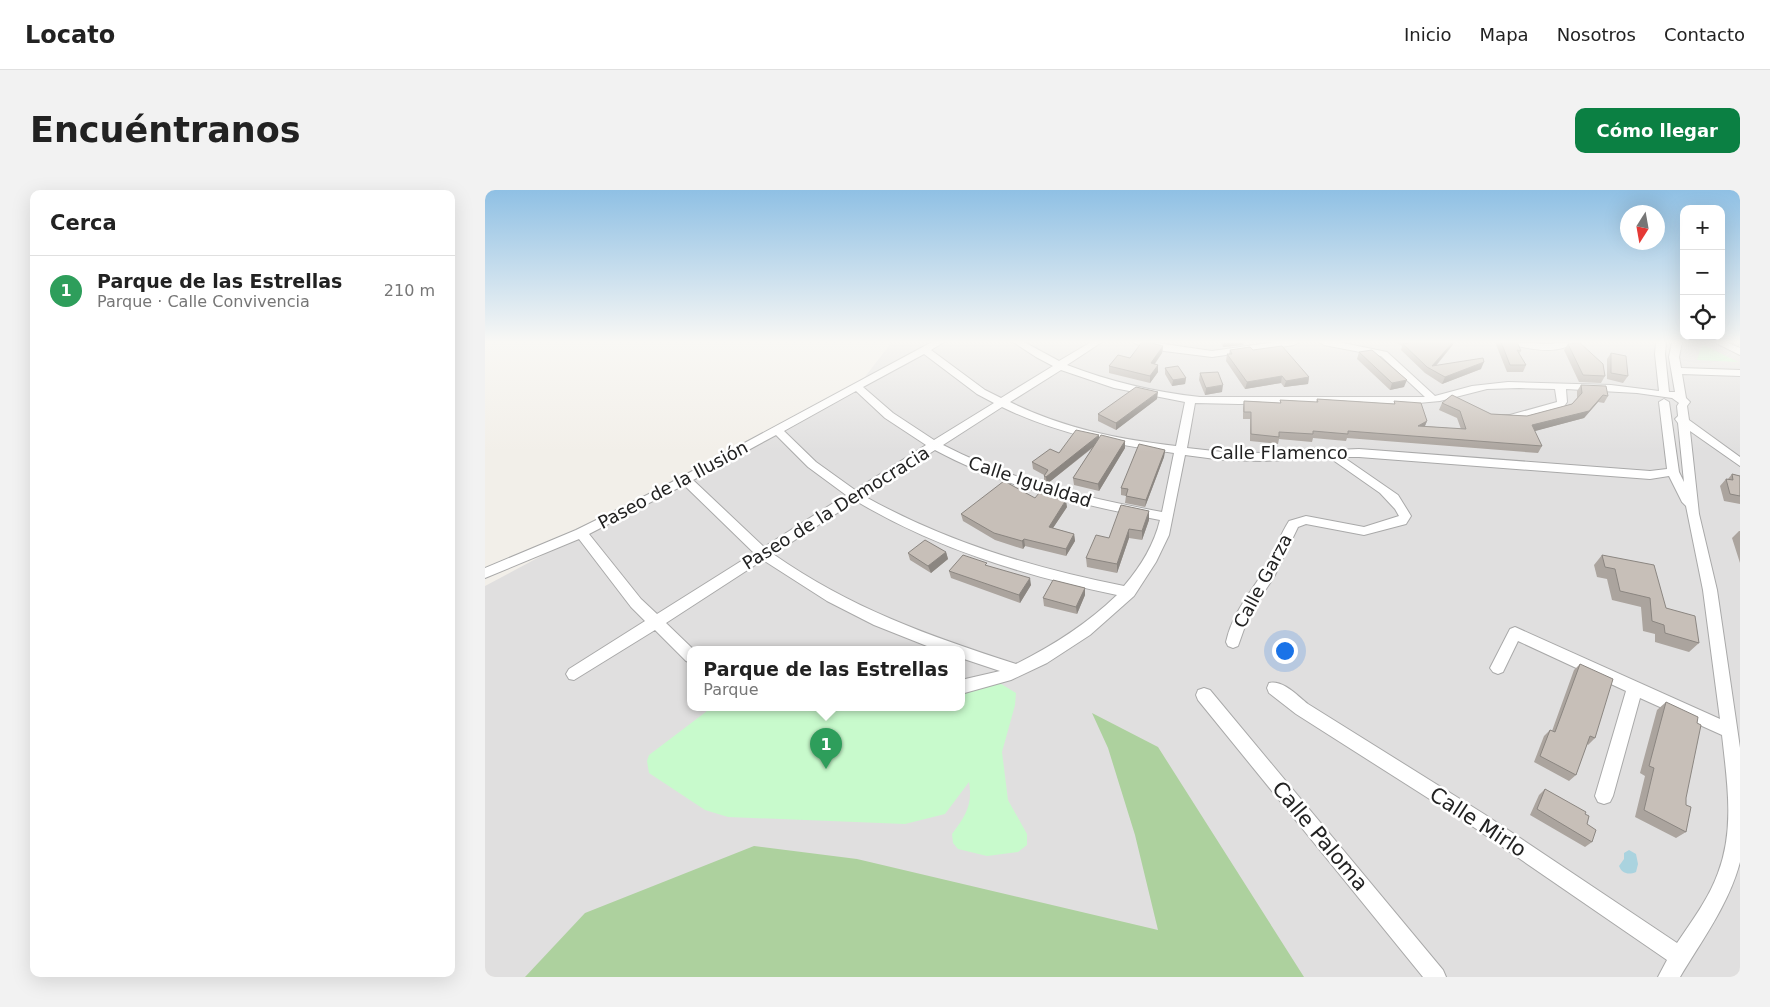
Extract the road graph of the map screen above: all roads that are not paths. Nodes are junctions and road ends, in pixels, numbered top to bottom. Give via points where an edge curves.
1 (871, 379) edge
2 (961, 379) edge
3 (1040, 379) edge
4 (1095, 379) edge
5 (1411, 379) edge
6 (1662, 379) edge
7 (1677, 379) edge
8 (1560, 386) junction
9 (857, 387) junction
10 (1623, 390) joint
11 (1663, 398) junction
12 (1191, 399) junction
13 (1433, 399) junction
14 (1681, 402) junction
15 (1001, 403) junction
16 (1489, 414) edge
17 (1683, 422) junction
18 (778, 431) junction
19 (933, 446) junction
20 (1181, 452) junction
21 (1332, 454) junction
22 (1740, 462) edge
23 (1673, 472) junction
24 (1628, 474) junction
25 (686, 480) junction
26 (1684, 482) junction
27 (856, 495) junction
28 (1166, 517) junction
29 (581, 533) junction
30 (764, 554) junction
31 (485, 573) edge
32 (1129, 592) junction
33 (656, 623) junction
34 (1233, 642) dead end
35 (944, 646) edge
36 (687, 653) edge
37 (965, 653) edge
38 (1498, 668) dead end
39 (1018, 671) junction
40 (574, 674) dead end
41 (965, 686) edge
42 (1275, 688) dead end
43 (1635, 688) junction
44 (1203, 695) dead end
45 (1729, 731) junction
46 (1604, 796) dead end
47 (1680, 957) junction
48 (1436, 977) edge
49 (1668, 977) edge

1 - 9 street, Paseo de la Ilusión
2 - 15 street, Calle Flamenco
3 - 15 street, Paseo de la Democracia
4 - 12 street
5 - 13 street
6 - 11 street
7 - 14 street
8 - 10 street
8 - 13 street via 1506,384
8 - 16 street via 1562,402 1559,406 1510,418
9 - 18 street, Paseo de la Ilusión
9 - 19 street, Calle Igualdad via 902,426
10 - 11 street
11 - 14 street via 1673,406
11 - 17 street
11 - 23 street
12 - 13 street via 1226,402 1329,398 1373,402
12 - 20 street
14 - 17 street
15 - 19 street, Paseo de la Democracia
15 - 20 street, Calle Flamenco via 1076,432
17 - 22 street
17 - 26 street
18 - 25 street, Paseo de la Ilusión
18 - 27 street via 820,470
19 - 27 street, Paseo de la Democracia
19 - 28 street, Calle Igualdad via 961,460 1038,488
20 - 21 street, Calle Flamenco via 1243,457
20 - 28 street
21 - 24 street, Calle Flamenco via 1359,453
21 - 34 street, Calle Garza via 1396,499 1405,516 1401,521 1364,531 1306,520 1293,524 1267,577 1246,604 1235,628
23 - 24 street, Calle Flamenco
23 - 26 street
24 - 26 street, Calle Flamenco
25 - 29 street, Paseo de la Ilusión
25 - 30 street
26 - 45 street via 1710,590
27 - 30 street, Paseo de la Democracia
27 - 32 street via 947,542 1019,566
28 - 32 street via 1163,535 1154,555
29 - 31 street, Paseo de la Ilusión
29 - 33 street
30 - 33 street, Paseo de la Democracia
30 - 35 street via 866,616
32 - 39 street via 1090,628
33 - 36 street
33 - 40 street, Paseo de la Democracia
37 - 39 street
38 - 43 street via 1515,632
39 - 41 street
42 - 47 street, Calle Mirlo via 1302,709 1478,820
43 - 45 street
43 - 46 street
44 - 48 street, Calle Paloma
45 - 47 street via 1738,795 1735,846 1727,876 1714,903
47 - 49 street

